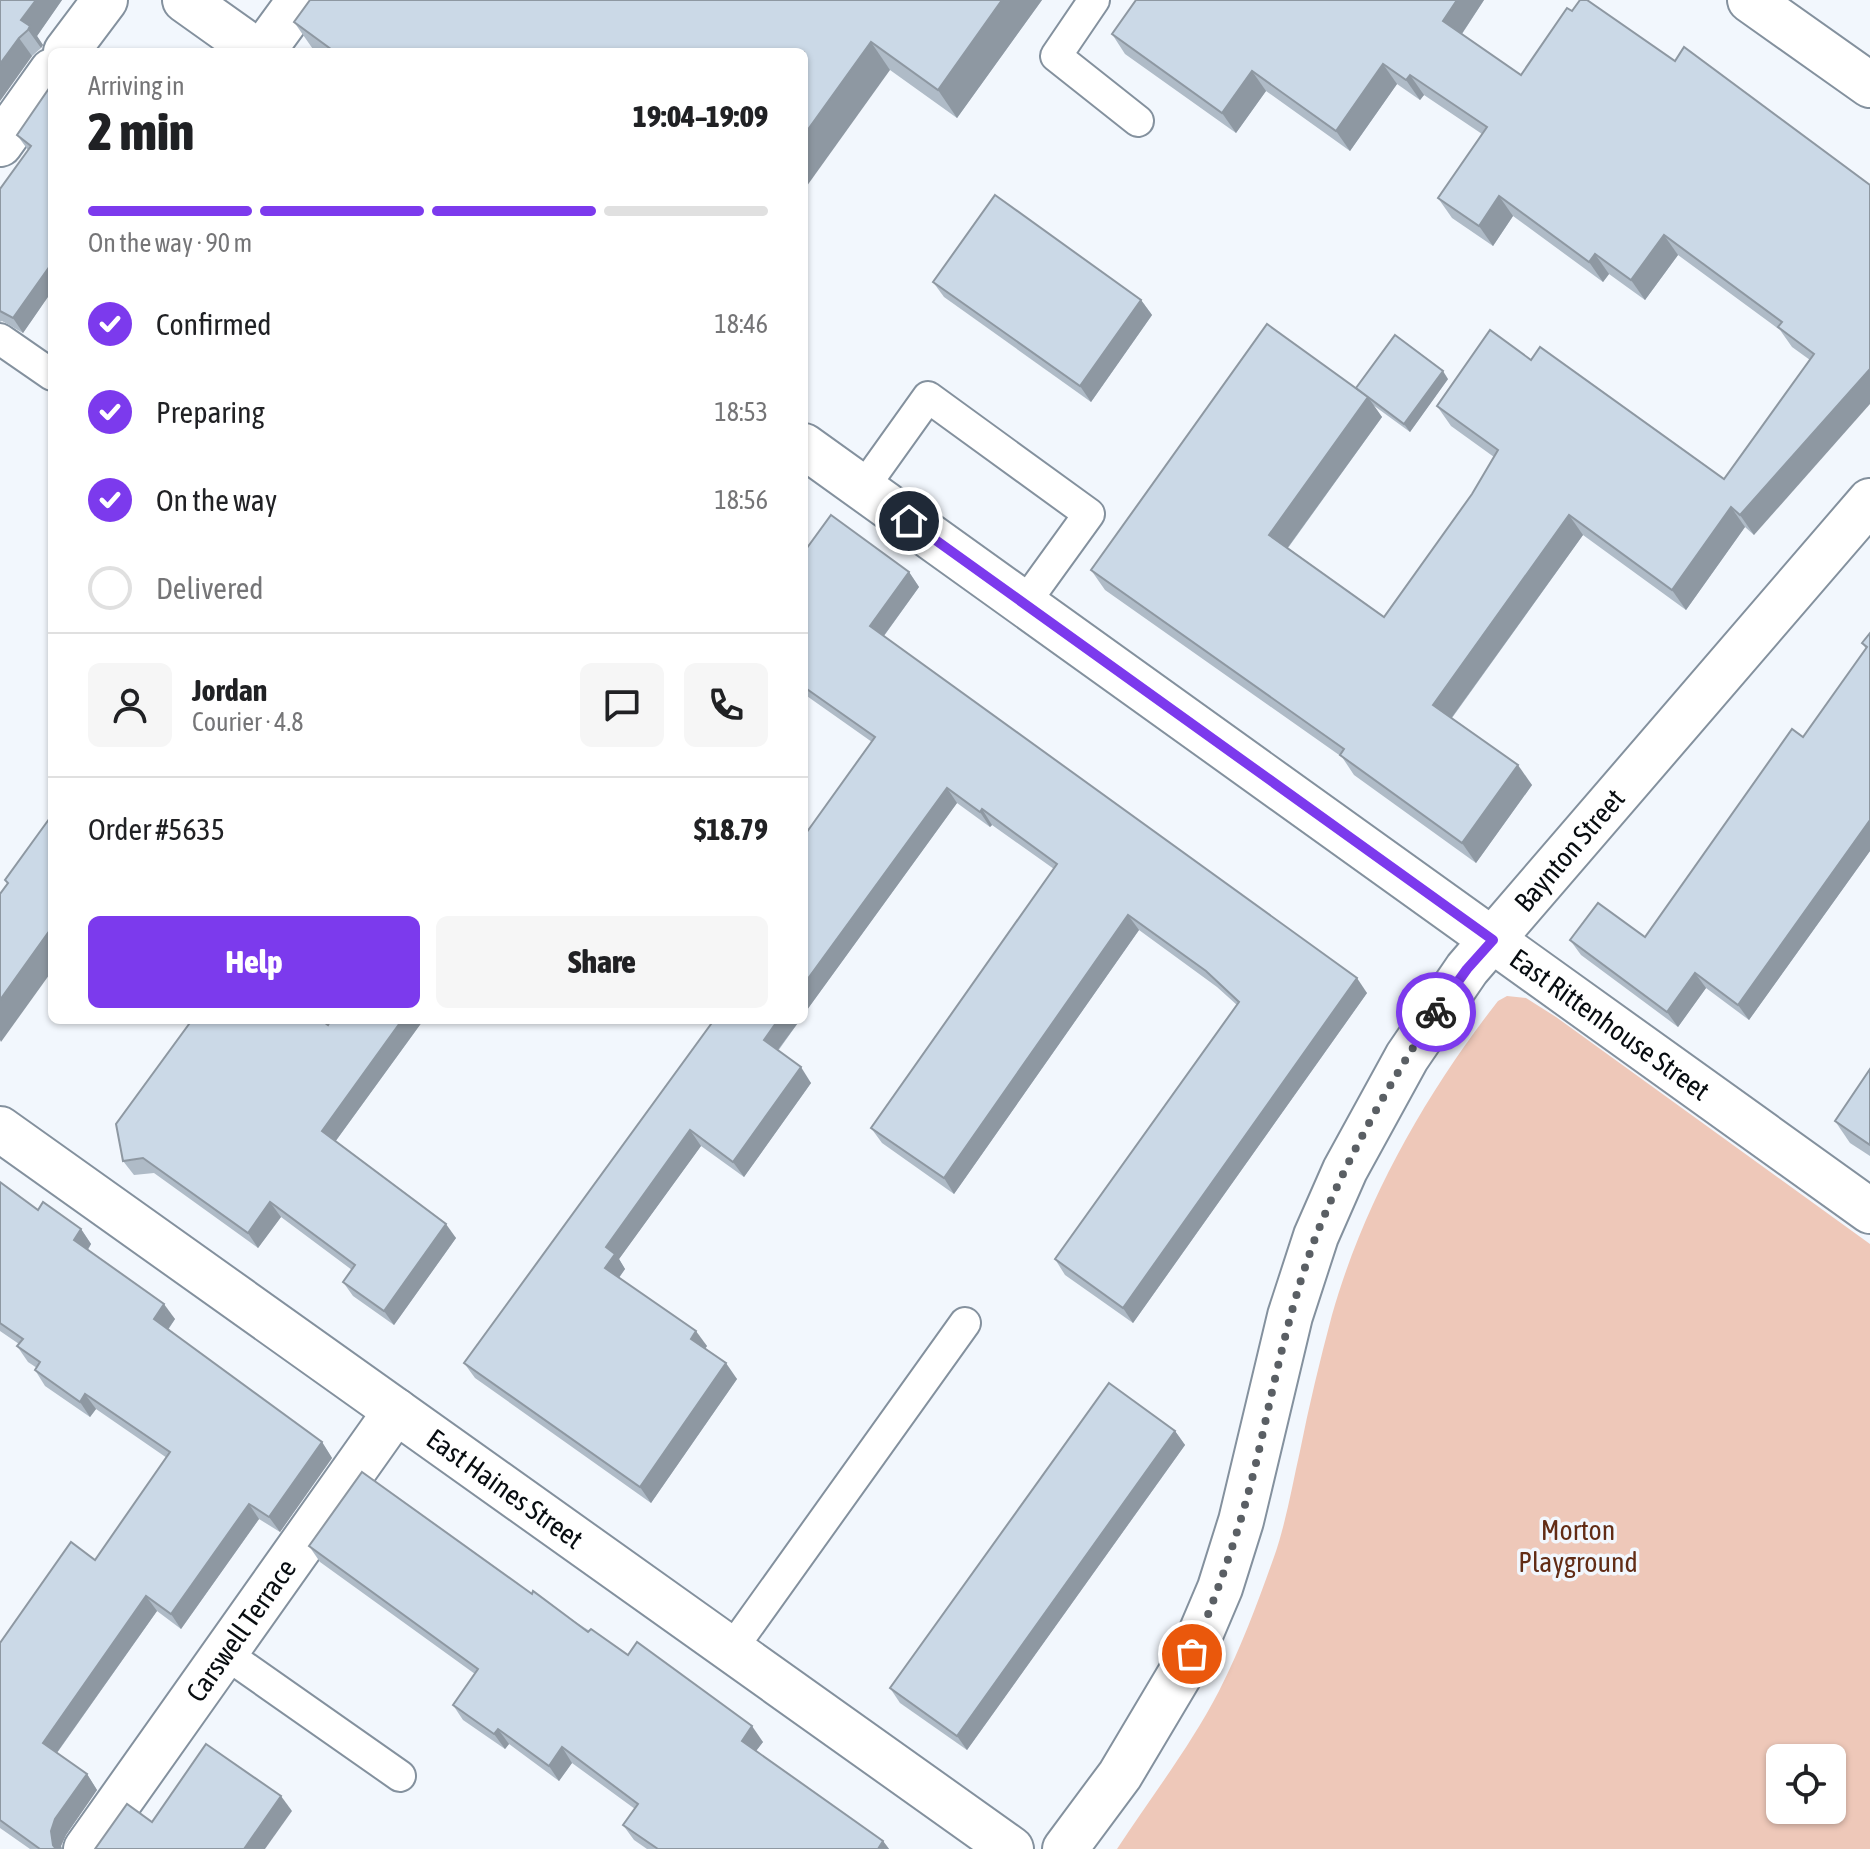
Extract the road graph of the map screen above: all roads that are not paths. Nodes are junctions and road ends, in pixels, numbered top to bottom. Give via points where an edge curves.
1 (105, 0) edge
2 (185, 0) edge
3 (300, 0) edge
4 (1094, 0) edge
5 (1750, 0) edge
6 (69, 48) edge
7 (254, 48) edge
8 (263, 48) edge
9 (48, 77) edge
10 (1870, 85) edge
11 (1138, 121) dead end
12 (0, 144) edge
13 (0, 339) edge
14 (48, 372) edge
15 (808, 449) edge
16 (863, 488) junction
17 (1870, 501) edge
18 (1024, 604) junction
19 (1493, 940) junction
20 (0, 1129) edge
21 (1870, 1211) edge
22 (965, 1323) dead end
23 (396, 1411) junction
24 (731, 1650) junction
25 (226, 1654) junction
26 (400, 1776) dead end
27 (86, 1849) edge
28 (1011, 1849) edge
29 (1065, 1849) edge

1 - 6 street
2 - 7 street
3 - 8 street
4 - 11 lane via 1056,56
5 - 10 street
9 - 12 street
13 - 14 lane
15 - 16 street, East Rittenhouse Street
16 - 18 street, East Rittenhouse Street
16 - 18 lane via 928,397 1089,514
17 - 19 street, Baynton Street
18 - 19 street, East Rittenhouse Street
19 - 21 street, East Rittenhouse Street
19 - 29 street, Baynton Street via 1407,1057 1345,1170 1290,1316 1220,1588 1162,1708
20 - 23 street, East Haines Street
22 - 24 lane
23 - 24 street, East Haines Street
23 - 25 street, Carswell Terrace
24 - 28 street, East Haines Street
25 - 26 lane
25 - 27 street, Carswell Terrace

